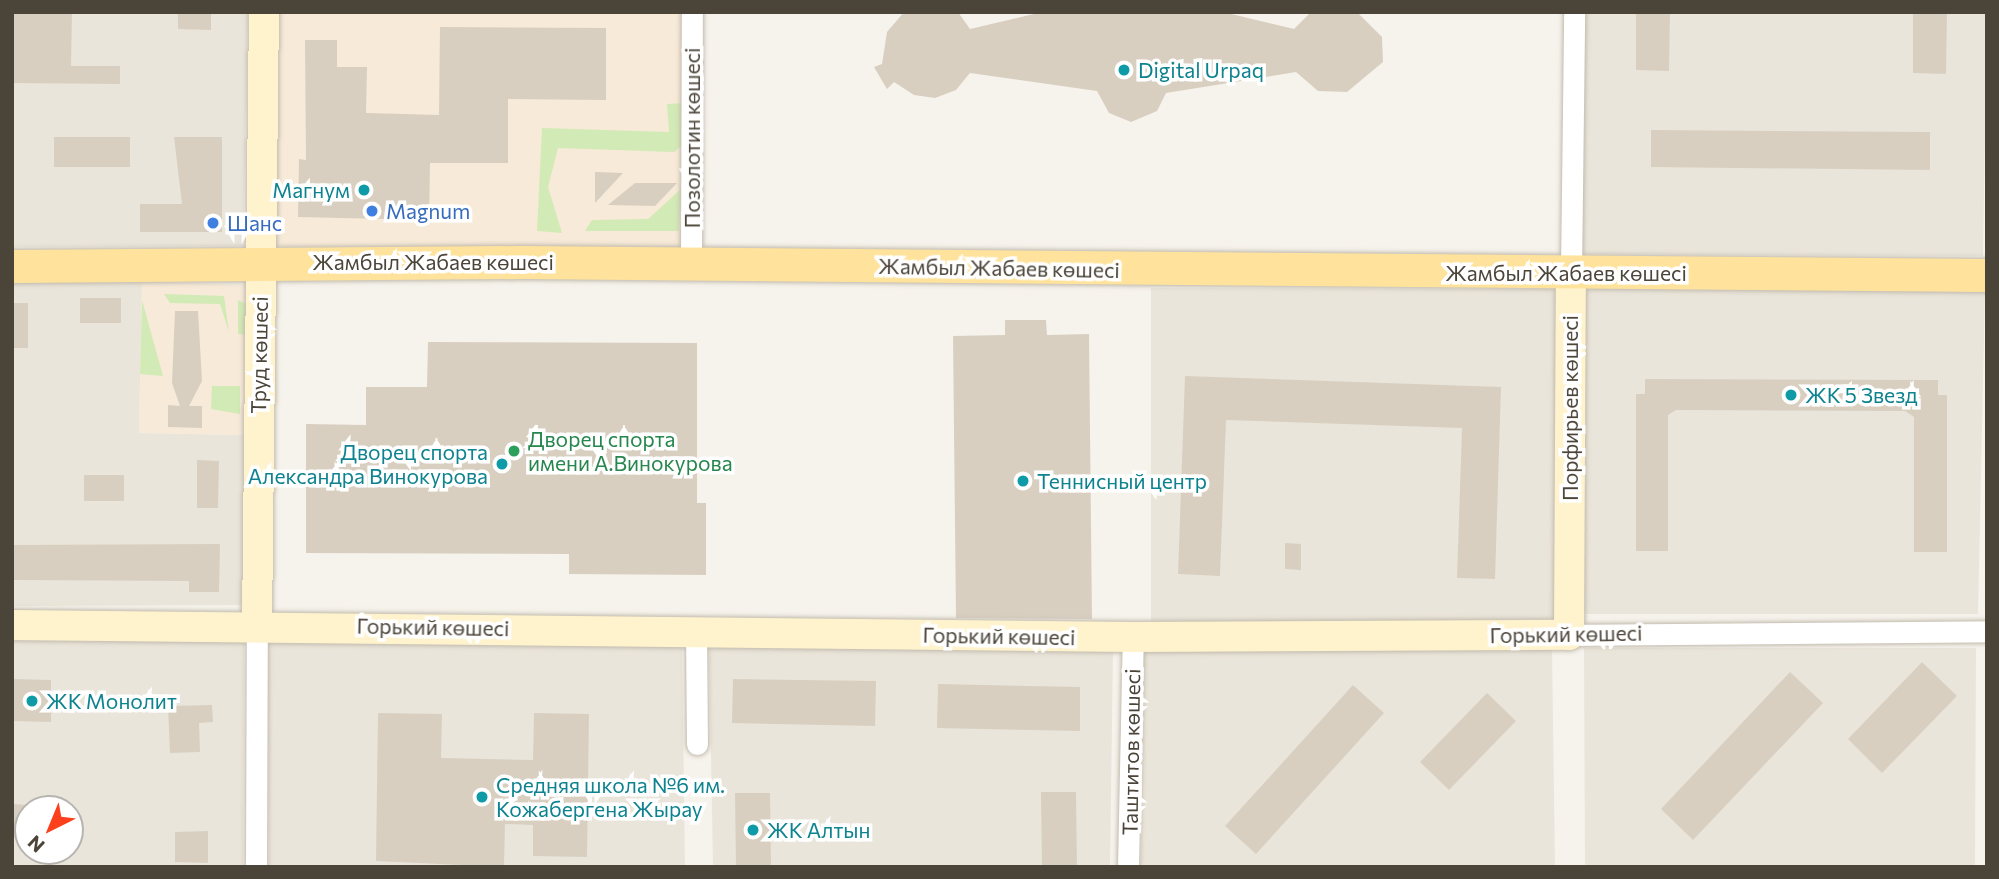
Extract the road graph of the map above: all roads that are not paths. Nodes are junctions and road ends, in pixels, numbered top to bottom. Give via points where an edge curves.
1 (264, 12) edge
2 (692, 12) edge
3 (1574, 12) edge
4 (261, 263) junction
5 (691, 263) junction
6 (12, 266) edge
7 (1571, 273) junction
8 (1987, 275) edge
9 (12, 625) edge
10 (257, 625) junction
11 (696, 631) junction
12 (1987, 631) edge
13 (1569, 635) junction
14 (1133, 637) junction
15 (696, 744) dead end
16 (256, 867) edge
17 (1128, 867) edge

1 - 4 street, Труд көшесі
2 - 5 street, Позолотин көшесі
3 - 7 street, Порфирьев көшесі
4 - 5 main road, Жамбыл Жабаев көшесі
4 - 6 main road, Жамбыл Жабаев көшесі
4 - 10 street, Труд көшесі
5 - 7 main road, Жамбыл Жабаев көшесі
7 - 8 main road, Жамбыл Жабаев көшесі
7 - 13 street, Порфирьев көшесі
9 - 10 street, Горький көшесі
10 - 11 street, Горький көшесі
10 - 16 street, Труд көшесі
11 - 14 street, Горький көшесі
11 - 15 street
12 - 13 street, Горький көшесі
13 - 14 street, Горький көшесі
14 - 17 street, Таштитов көшесі

